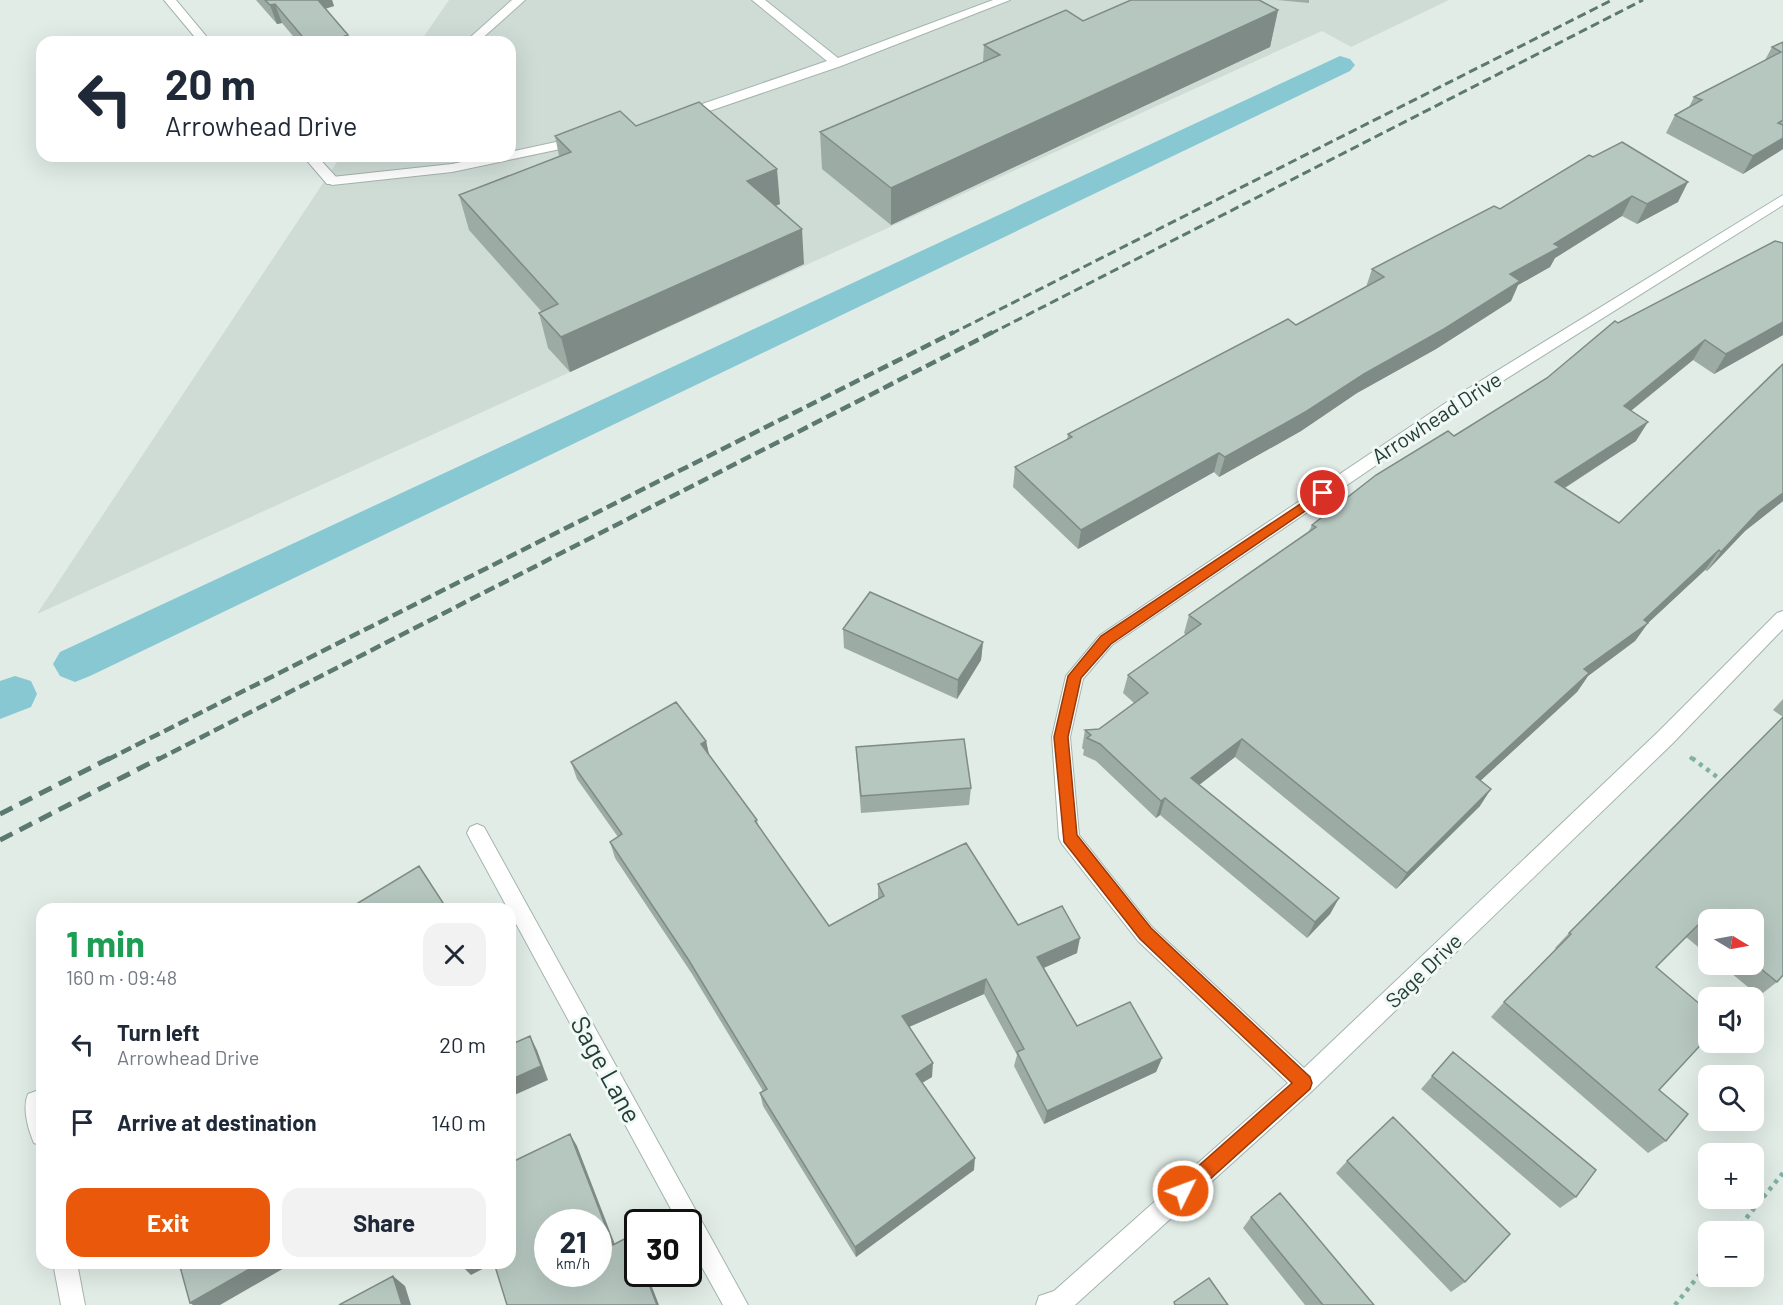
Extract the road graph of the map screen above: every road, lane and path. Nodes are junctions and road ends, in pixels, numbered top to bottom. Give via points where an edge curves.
1 (170, 0) edge
2 (519, 0) edge
3 (758, 0) edge
4 (1004, 0) edge
5 (201, 36) edge
6 (478, 36) edge
7 (837, 63) junction
8 (669, 120) edge
9 (591, 139) edge
10 (516, 155) edge
11 (315, 162) edge
12 (397, 162) edge
13 (480, 162) edge
14 (389, 175) junction
15 (1783, 199) edge
16 (1783, 618) edge
17 (1665, 738) junction
18 (1729, 786) edge
19 (477, 833) dead end
20 (515, 903) edge
21 (516, 904) edge
22 (1304, 1083) junction
23 (1783, 1173) edge
24 (1744, 1221) edge
25 (66, 1269) edge
26 (1698, 1276) edge
27 (73, 1305) edge
28 (736, 1305) edge
29 (1048, 1305) edge
30 (1675, 1305) edge

1 - 5 street
2 - 6 street
3 - 7 street
4 - 7 street
7 - 8 street
9 - 10 street
11 - 14 street via 333,181
12 - 14 street
13 - 14 street
15 - 22 street, Arrowhead Drive via 1451,406 1106,640 1075,676 1061,737 1069,838 1145,934
16 - 17 street, Sage Drive
17 - 18 path
17 - 22 street, Sage Drive
19 - 20 street, Sage Lane
21 - 28 street, Sage Lane
22 - 29 street, Sage Drive via 1062,1300
23 - 24 path
25 - 27 street
26 - 30 path

